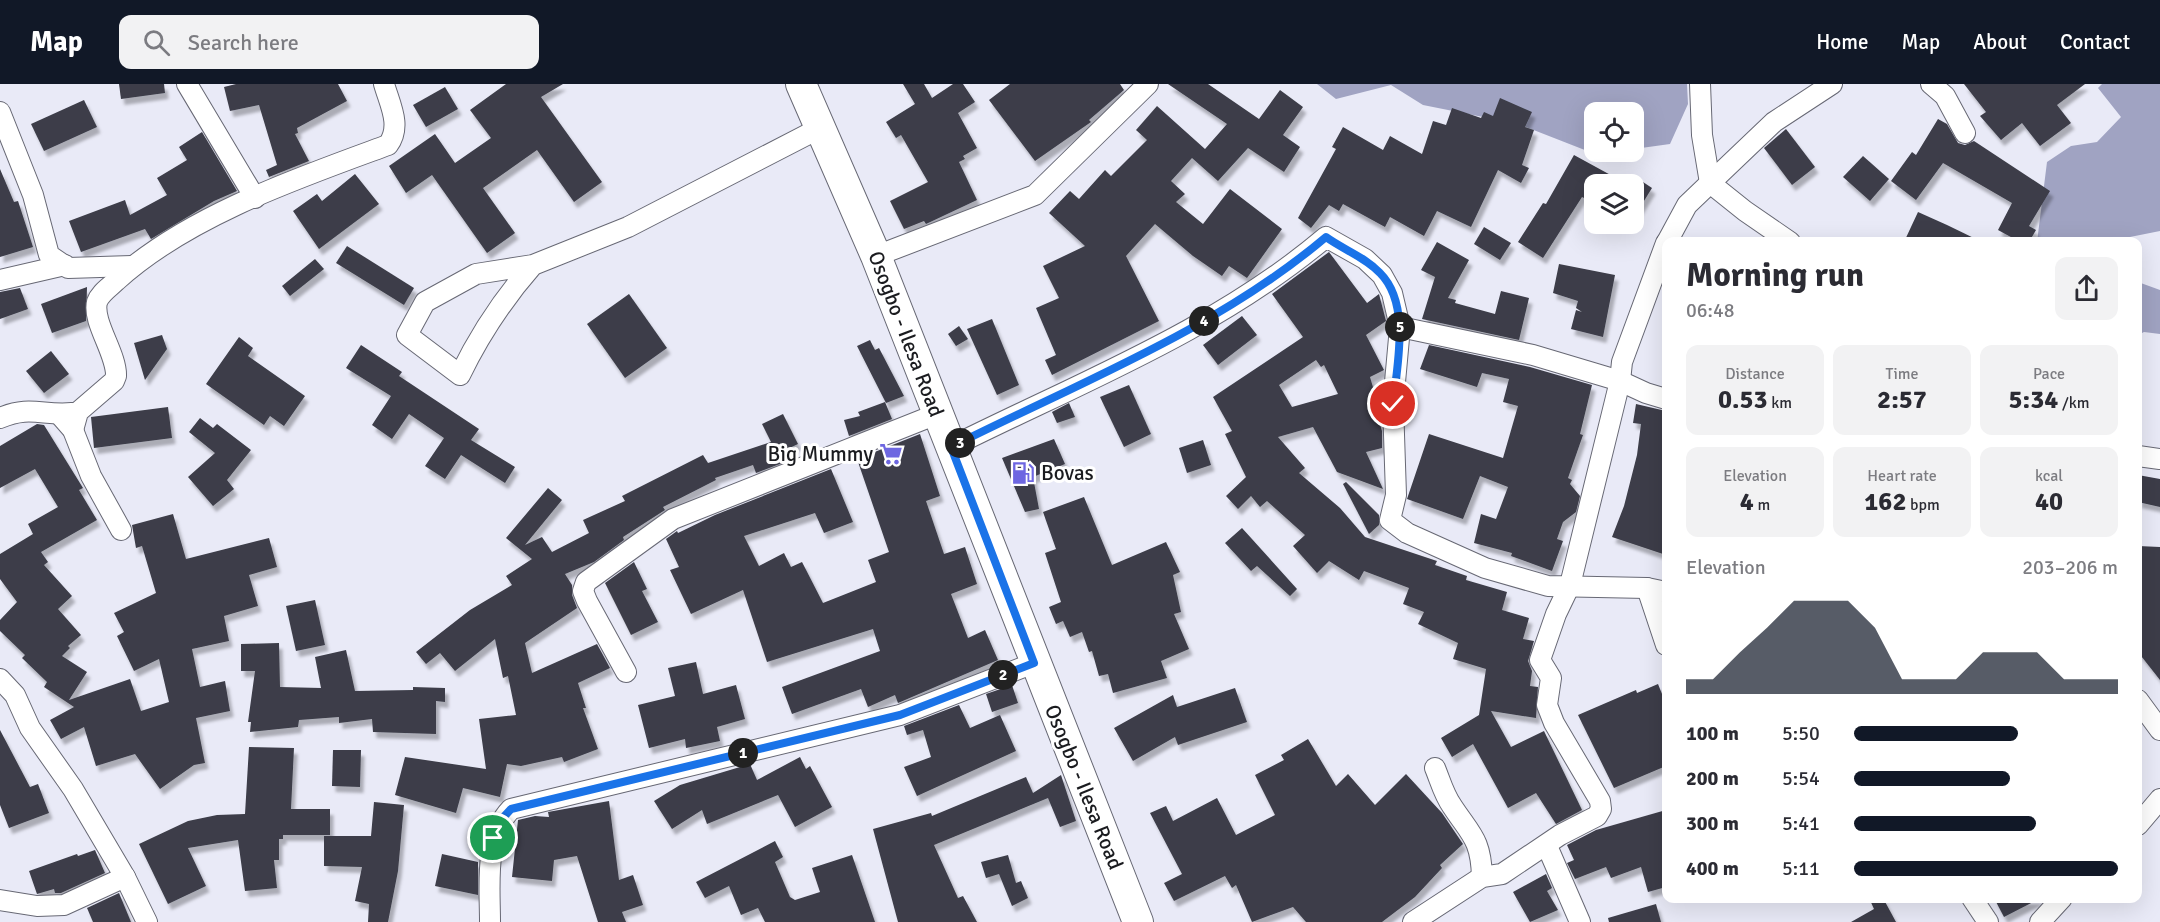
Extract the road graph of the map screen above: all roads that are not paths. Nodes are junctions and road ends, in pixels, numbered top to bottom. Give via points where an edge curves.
1 (187, 84) edge
2 (384, 84) edge
3 (801, 84) edge
4 (1148, 84) edge
5 (1700, 84) edge
6 (1832, 84) edge
7 (1931, 84) edge
8 (0, 112) edge
9 (820, 128) junction
10 (1965, 133) dead end
11 (1710, 183) junction
12 (255, 198) junction
13 (1670, 237) edge
14 (1783, 237) edge
15 (1662, 255) edge
16 (876, 256) junction
17 (65, 265) junction
18 (533, 265) junction
19 (132, 266) junction
20 (0, 280) edge
21 (1401, 327) junction
22 (1620, 381) junction
23 (1662, 398) edge
24 (937, 414) junction
25 (0, 418) edge
26 (70, 419) junction
27 (951, 447) junction
28 (2142, 457) edge
29 (2160, 459) edge
30 (121, 530) dead end
31 (1570, 585) junction
32 (1548, 586) junction
33 (1647, 588) junction
34 (1662, 591) edge
35 (1556, 614) junction
36 (1662, 633) edge
37 (1034, 663) junction
38 (626, 672) dead end
39 (0, 679) edge
40 (2142, 705) edge
41 (2160, 730) edge
42 (1435, 768) dead end
43 (2160, 799) edge
44 (2142, 820) edge
45 (1546, 846) junction
46 (125, 877) junction
47 (1482, 877) junction
48 (0, 900) edge
49 (1975, 903) edge
50 (2057, 903) edge
51 (147, 922) edge
52 (490, 922) edge
53 (1138, 922) edge
54 (1413, 922) edge
55 (1580, 922) edge
56 (1988, 922) edge
57 (2040, 922) edge

1 - 12 street
2 - 12 street via 396,126 388,145 277,186
3 - 9 main road, Osogbo - Ilesa Road
4 - 16 street via 1035,195
5 - 11 street via 1702,135
6 - 11 street via 1774,122
7 - 10 street via 1945,96
8 - 17 street via 33,195 49,255
9 - 16 main road, Osogbo - Ilesa Road
9 - 18 street via 628,227
11 - 13 street via 1687,205
11 - 14 street
12 - 19 street via 194,227
15 - 22 street via 1622,362
16 - 24 main road, Osogbo - Ilesa Road
17 - 19 street via 86,269
17 - 20 street
18 - 18 street via 476,274 425,302 407,335 460,375 481,333
19 - 26 street via 97,302 116,376
21 - 22 street via 1533,355
21 - 27 street via 1392,293 1382,275 1326,237 1297,261 1185,333
21 - 32 street via 1393,404 1396,495 1390,520 1407,533 1485,568
22 - 23 street
22 - 31 street
24 - 27 main road, Osogbo - Ilesa Road
24 - 38 street via 673,519 586,582 583,591 587,601
25 - 26 street via 25,410
26 - 30 street via 91,476
27 - 37 main road, Osogbo - Ilesa Road
28 - 29 street
31 - 32 street
31 - 33 street
31 - 35 street
32 - 35 street via 1548,600
33 - 34 street
33 - 36 street
35 - 45 street via 1540,660 1551,678 1547,705 1601,809 1597,816
37 - 52 street via 900,715 511,809 499,822 493,838
37 - 53 main road, Osogbo - Ilesa Road
39 - 46 street via 15,695 30,728 73,789
40 - 41 street
42 - 47 street via 1450,804 1475,836
43 - 44 street
45 - 47 street via 1502,874
45 - 55 street
46 - 48 street via 64,905 37,906
46 - 51 street
47 - 54 street
49 - 56 street
50 - 57 street

